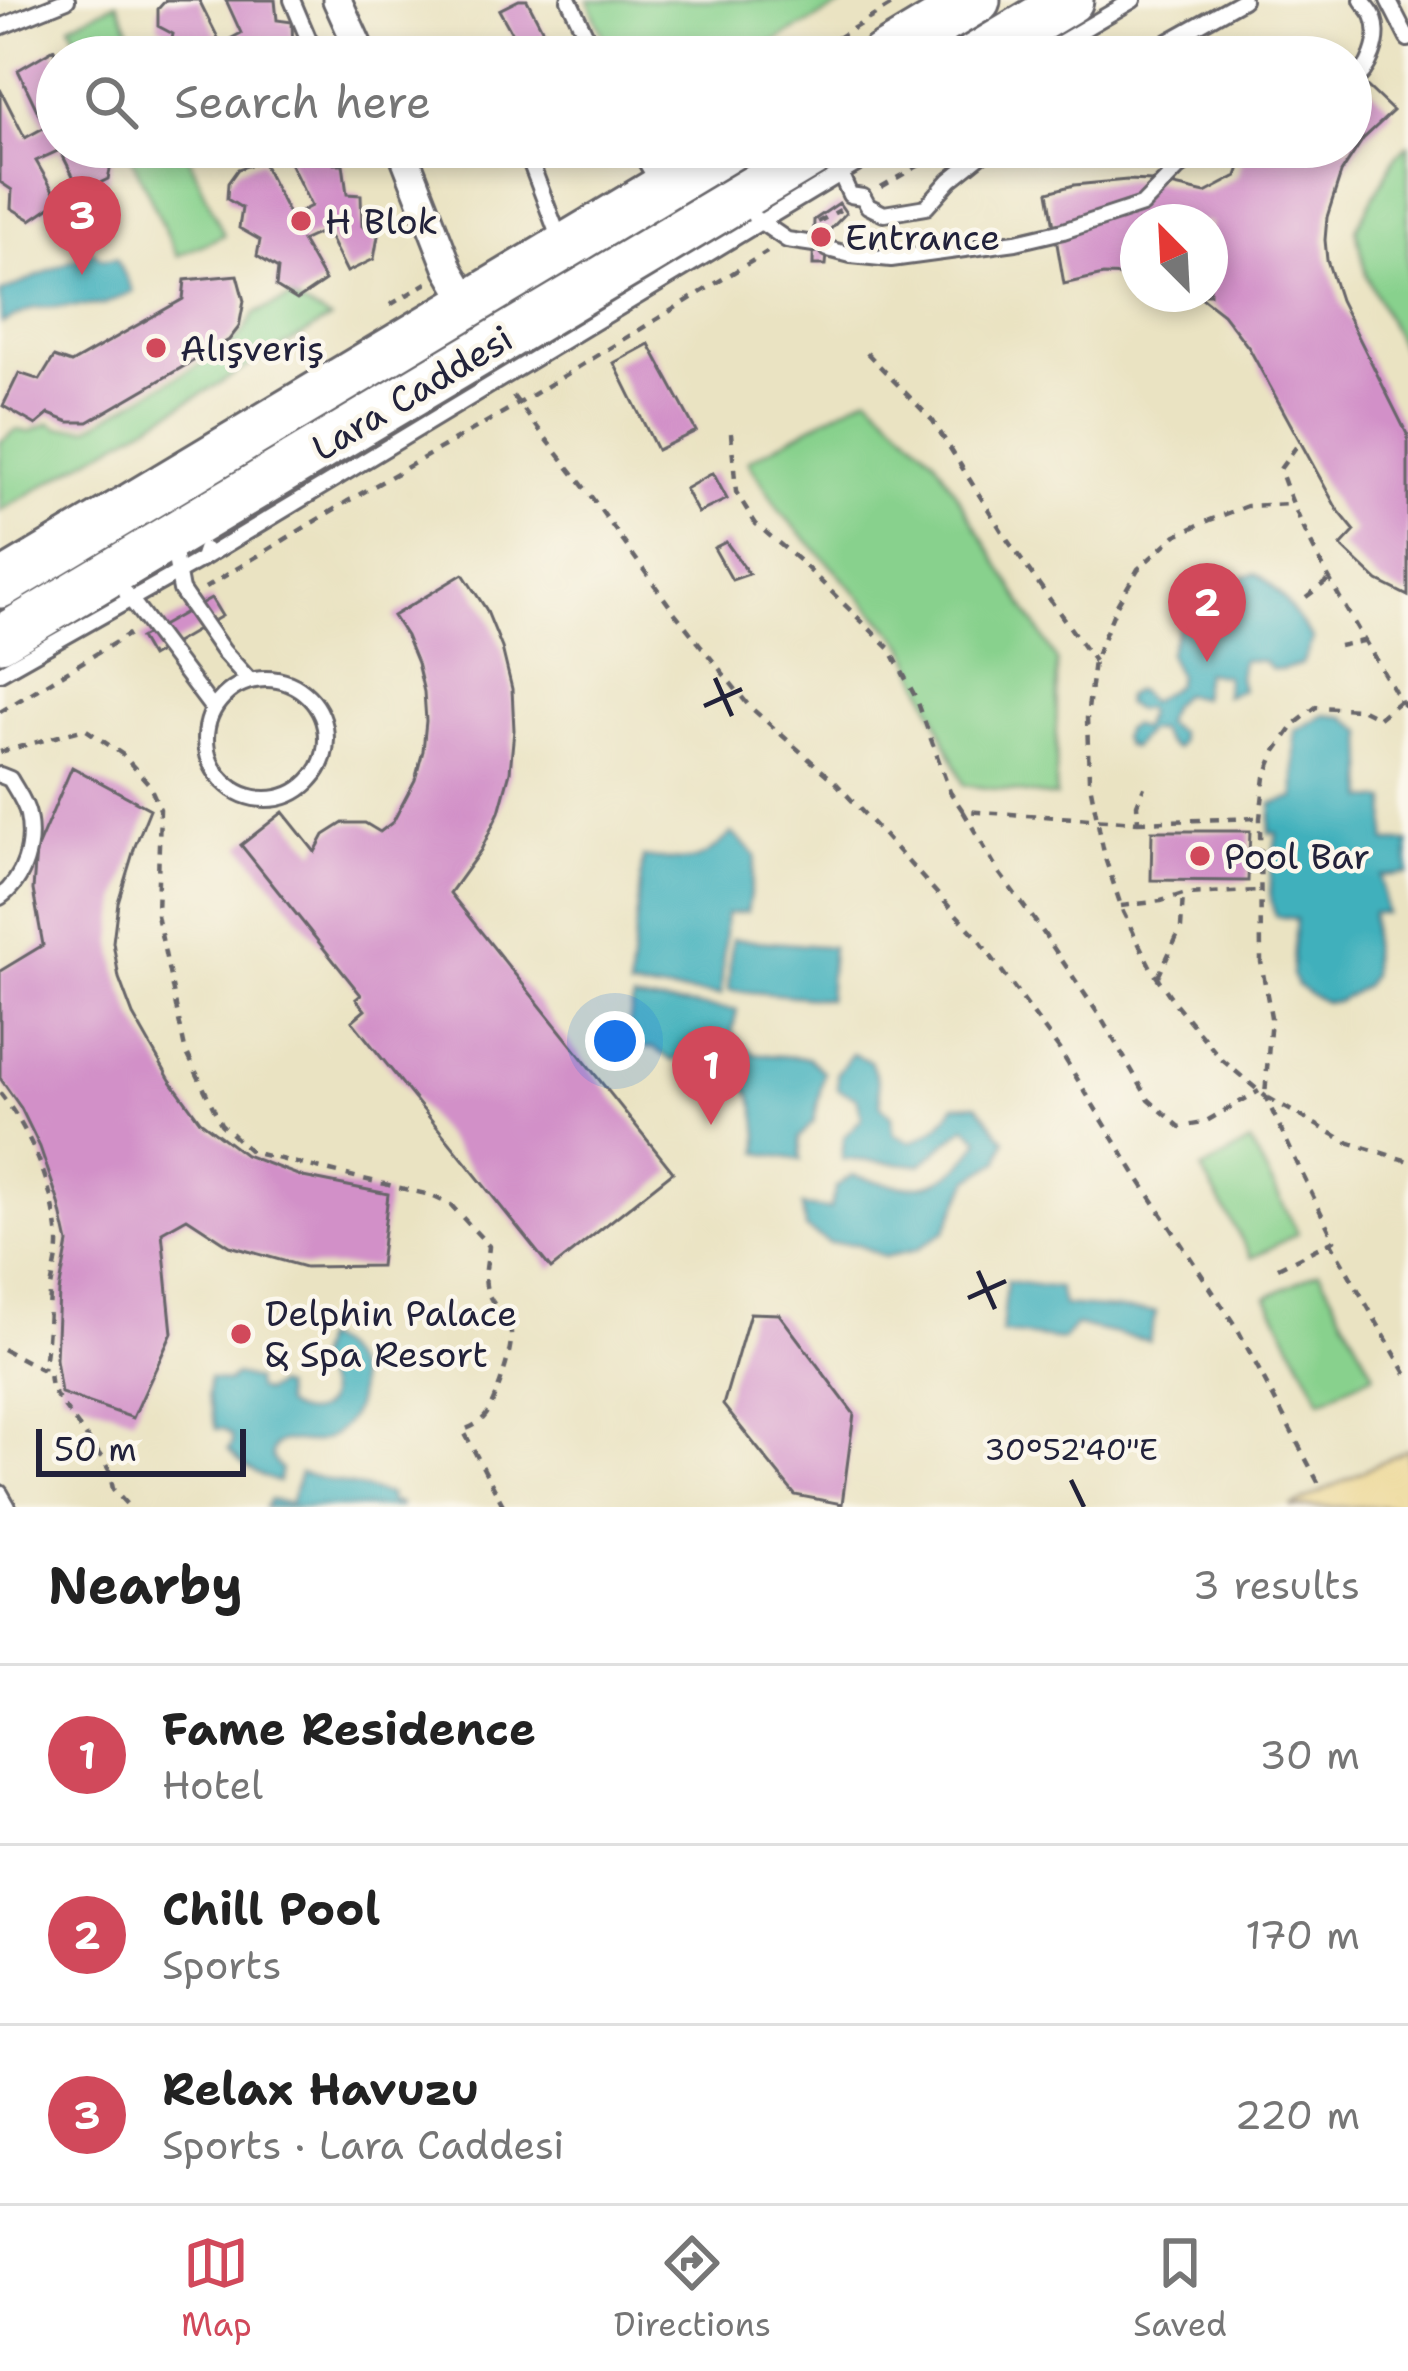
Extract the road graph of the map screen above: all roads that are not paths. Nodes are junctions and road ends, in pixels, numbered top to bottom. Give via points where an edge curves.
1 (67, 0) edge
2 (292, 0) edge
3 (337, 0) edge
4 (569, 0) edge
5 (977, 0) edge
6 (1070, 0) edge
7 (1132, 0) edge
8 (1244, 0) edge
9 (1362, 0) edge
10 (1388, 0) edge
11 (0, 27) edge
12 (307, 36) edge
13 (353, 36) edge
14 (586, 36) edge
15 (917, 36) edge
16 (1010, 36) edge
17 (1071, 36) edge
18 (1179, 36) edge
19 (1408, 39) edge
20 (1372, 55) edge
21 (408, 168) edge
22 (533, 168) edge
23 (650, 168) edge
24 (696, 168) edge
25 (813, 168) edge
26 (837, 168) edge
27 (965, 168) edge
28 (1178, 168) edge
29 (662, 188) junction
30 (746, 213) junction
31 (562, 248) junction
32 (470, 304) junction
33 (199, 540) junction
34 (0, 585) edge
35 (120, 586) junction
36 (0, 639) edge
37 (0, 673) edge
38 (250, 681) junction
39 (213, 709) junction
40 (0, 775) edge
41 (0, 897) edge
42 (0, 1493) edge
43 (8, 1507) edge

1 - 11 lane
2 - 12 lane
3 - 13 street
4 - 14 lane
5 - 15 main road
6 - 16 main road
7 - 17 lane
8 - 18 lane
9 - 20 lane via 1375,18
10 - 19 lane
21 - 32 street
22 - 31 lane
23 - 29 lane
24 - 29 main road, Lara Caddesi
25 - 30 main road, Lara Caddesi
26 - 27 lane via 850,195 884,214 926,207
28 - 30 lane via 1142,205 1063,231 891,259 787,240
29 - 31 main road, Lara Caddesi
30 - 33 main road, Lara Caddesi
30 - 33 lane via 502,380
31 - 32 main road, Lara Caddesi
32 - 34 main road, Lara Caddesi
33 - 35 main road, Lara Caddesi
33 - 38 lane via 181,590
35 - 36 main road, Lara Caddesi
35 - 37 lane
35 - 39 lane
38 - 39 lane
38 - 39 lane via 296,687 314,702 326,747 302,787 258,799 218,776 207,755
40 - 41 lane via 28,811 29,854
42 - 43 lane

